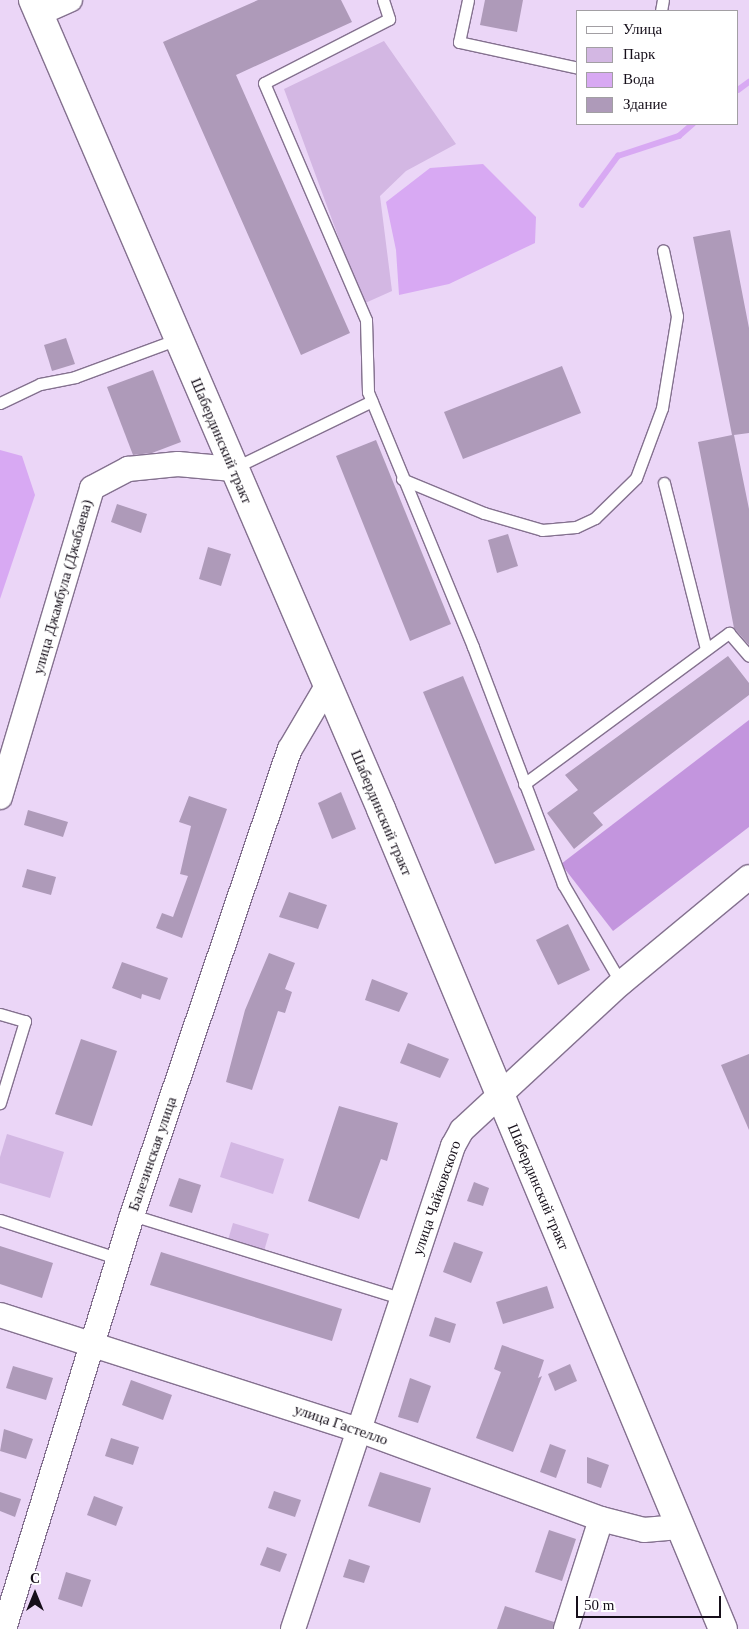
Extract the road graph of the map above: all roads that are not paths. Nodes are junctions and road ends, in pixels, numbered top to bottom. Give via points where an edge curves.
1 (70, 0) edge
2 (383, 0) edge
3 (468, 0) edge
4 (36, 7) edge
5 (576, 68) edge
6 (663, 250) dead end
7 (178, 339) junction
8 (372, 401) junction
9 (0, 403) edge
10 (232, 469) junction
11 (402, 479) junction
12 (664, 483) dead end
13 (706, 649) junction
14 (749, 656) edge
15 (326, 688) junction
16 (524, 784) junction
17 (0, 797) edge
18 (749, 877) edge
19 (621, 982) junction
20 (0, 1014) edge
21 (500, 1096) junction
22 (0, 1103) edge
23 (132, 1215) junction
24 (0, 1220) edge
25 (119, 1259) junction
26 (402, 1299) junction
27 (0, 1315) edge
28 (92, 1344) junction
29 (359, 1430) junction
30 (601, 1519) junction
31 (682, 1527) junction
32 (4, 1629) edge
33 (293, 1629) edge
34 (566, 1629) edge
35 (723, 1629) edge

1 - 4 street
2 - 8 lane via 389,19 264,84 366,320 368,392
3 - 5 lane via 458,42
4 - 7 main road, Шабердинский тракт
6 - 11 lane via 677,316 662,408 636,478 596,518 576,527 542,530 484,513
7 - 9 lane via 75,377 40,384
7 - 10 main road, Шабердинский тракт
8 - 10 lane
8 - 11 lane
10 - 15 main road, Шабердинский тракт
10 - 17 street, улица Джамбула (Джабаева) via 178,464 128,469 92,488
11 - 16 lane via 473,647
12 - 13 lane
13 - 14 lane via 729,633
13 - 16 lane
15 - 21 main road, Шабердинский тракт via 381,809
15 - 23 street, Балезинская улица via 290,749
16 - 19 lane via 563,884
18 - 19 street, улица Чайковского
19 - 21 street, улица Чайковского
20 - 22 lane via 25,1021
21 - 26 street, улица Чайковского via 462,1130 452,1146
21 - 31 main road, Шабердинский тракт
23 - 25 street, Балезинская улица
23 - 26 lane
24 - 25 lane
25 - 28 street, Балезинская улица
26 - 29 street, улица Чайковского
27 - 28 street, улица Гастелло
28 - 29 street, улица Гастелло
28 - 32 street, Балезинская улица
29 - 30 street, улица Гастелло
29 - 33 street, улица Чайковского
30 - 31 street, улица Гастелло via 644,1530
30 - 34 street
31 - 35 main road, Шабердинский тракт

